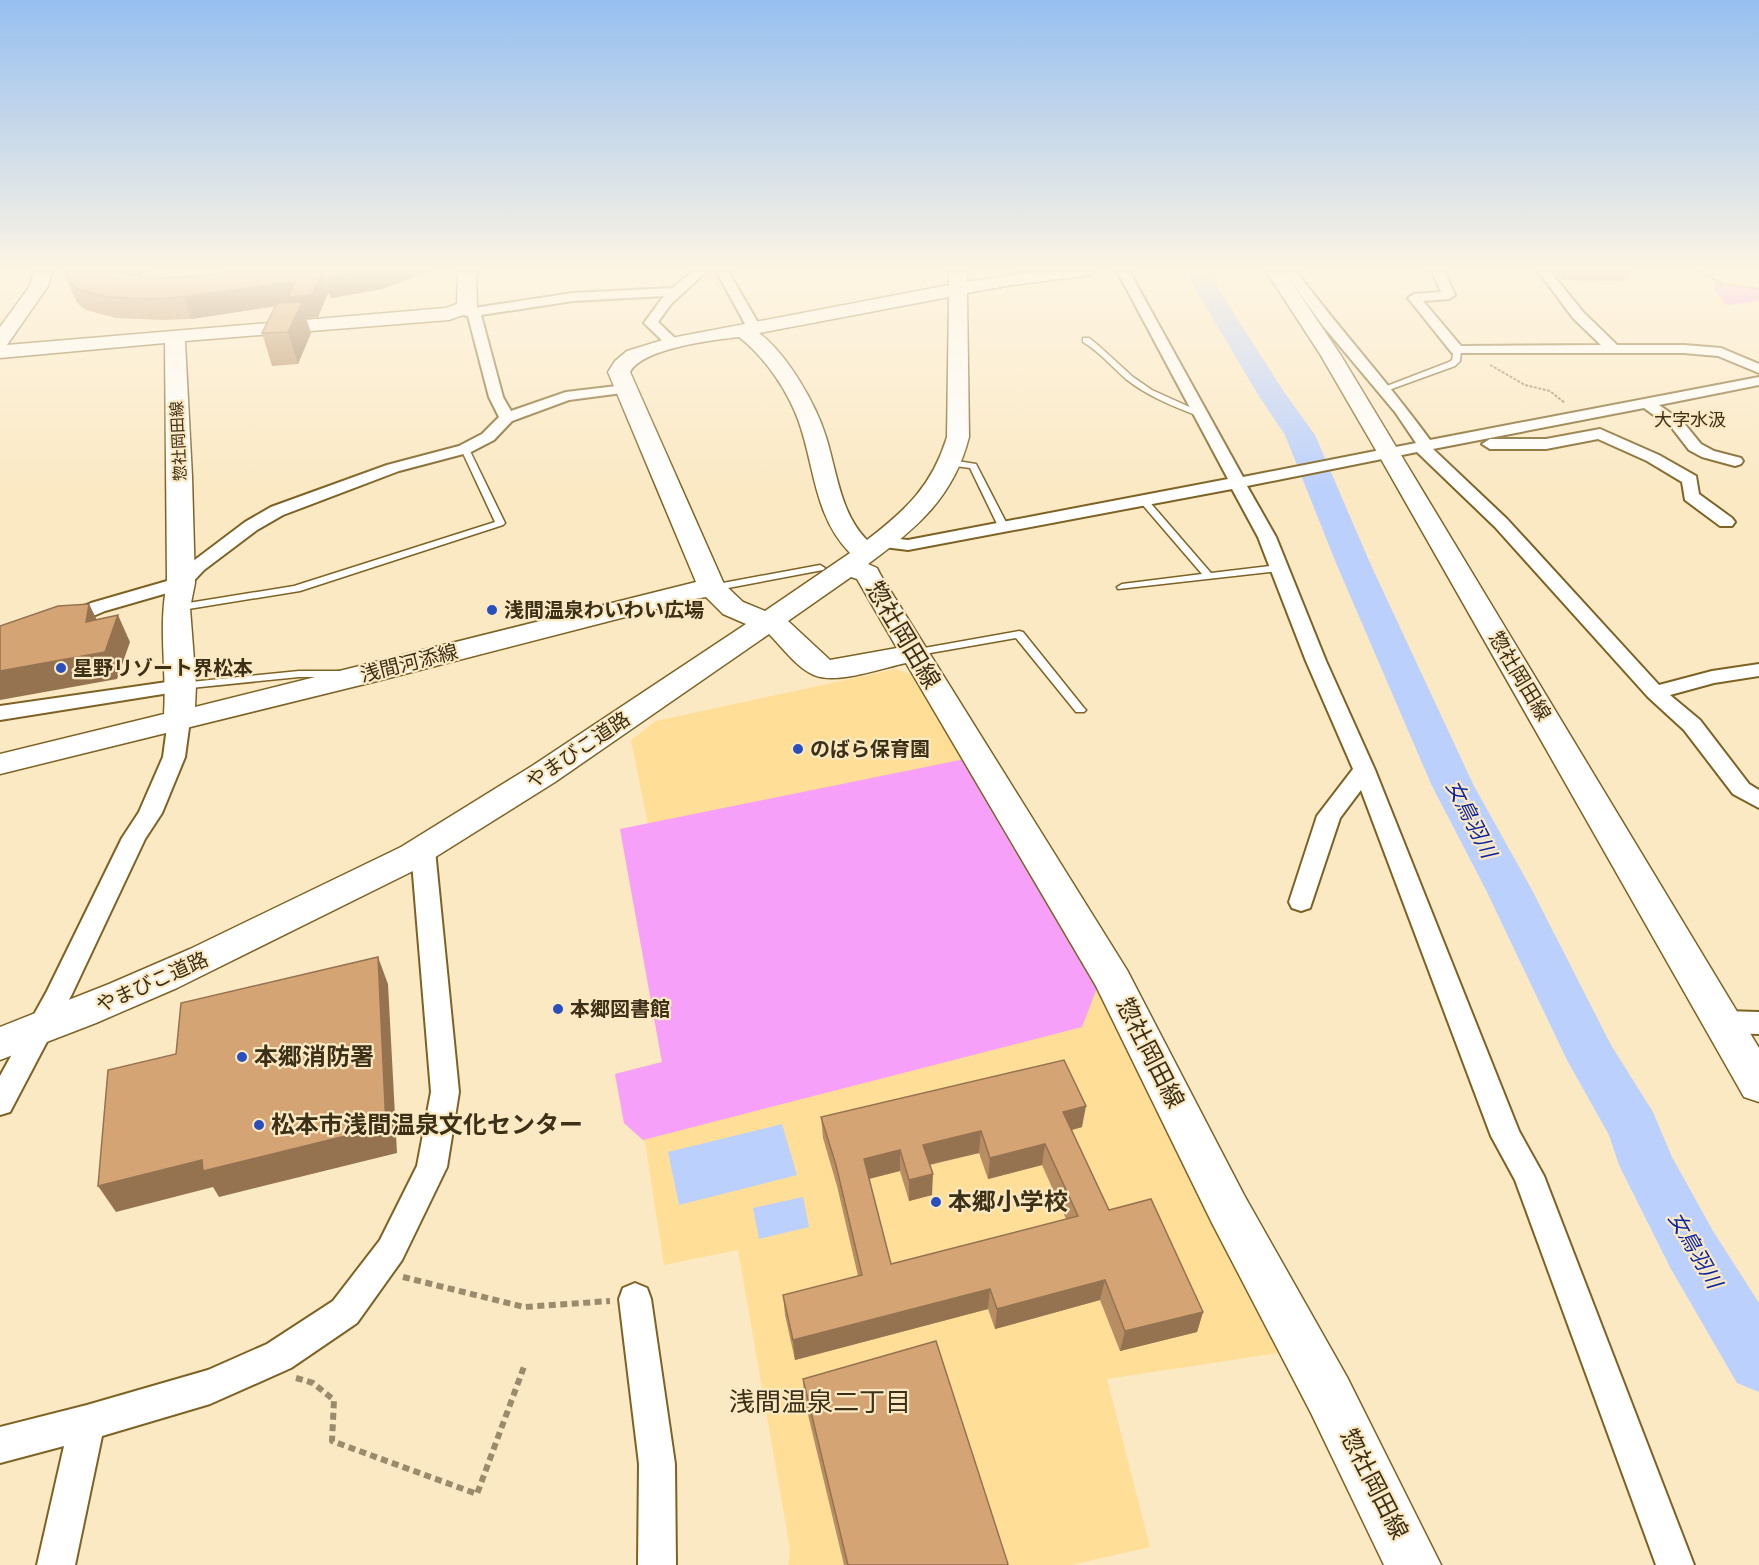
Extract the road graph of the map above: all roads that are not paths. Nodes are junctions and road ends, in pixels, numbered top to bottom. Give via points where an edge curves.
1 (81, 344) edge
2 (174, 344) edge
3 (479, 344) edge
4 (670, 344) edge
5 (761, 344) edge
6 (958, 344) edge
7 (1093, 344) edge
8 (1163, 344) edge
9 (1317, 344) edge
10 (1346, 344) edge
11 (1451, 344) edge
12 (1608, 344) edge
13 (1613, 349) junction
14 (1456, 350) junction
15 (0, 351) edge
16 (1759, 369) edge
17 (1759, 381) edge
18 (625, 389) junction
19 (1383, 389) junction
20 (1648, 404) junction
21 (1201, 414) junction
22 (507, 418) junction
23 (1445, 442) junction
24 (1423, 446) junction
25 (465, 449) junction
26 (1380, 454) junction
27 (1735, 461) dead end
28 (951, 463) junction
29 (1243, 481) junction
30 (1144, 501) junction
31 (1726, 522) dead end
32 (1004, 528) junction
33 (854, 557) junction
34 (1279, 568) junction
35 (1209, 577) junction
36 (181, 583) junction
37 (1122, 587) dead end
38 (711, 588) junction
39 (176, 608) junction
40 (767, 623) junction
41 (44, 629) edge
42 (913, 653) junction
43 (1759, 670) edge
44 (370, 674) junction
45 (181, 686) junction
46 (1655, 693) junction
47 (1080, 710) dead end
48 (0, 713) edge
49 (179, 720) junction
50 (0, 764) edge
51 (1364, 770) junction
52 (1759, 800) edge
53 (423, 850) junction
54 (1301, 902) dead end
55 (1724, 1022) junction
56 (1759, 1023) edge
57 (38, 1030) junction
58 (0, 1044) edge
59 (1759, 1085) edge
60 (0, 1103) edge
61 (635, 1299) road end
62 (87, 1423) junction
63 (0, 1445) edge
64 (56, 1565) edge
65 (657, 1565) edge
66 (1413, 1565) edge
67 (1675, 1565) edge

1 - 15 main road
2 - 36 main road, 惣社岡田線
3 - 22 street
4 - 18 main road via 640,353 621,365 619,372
5 - 33 main road via 810,420 830,503 856,546
6 - 28 main road, やまびこ道路 via 958,437
7 - 21 lane via 1122,372 1166,401
8 - 21 street
9 - 26 main road, 惣社岡田線
10 - 19 street
11 - 14 street
12 - 13 street
13 - 14 street
13 - 16 street via 1721,352
14 - 19 lane via 1456,361 1452,364
17 - 20 street
18 - 22 street via 566,396
18 - 38 main road
19 - 24 street
20 - 23 street
20 - 27 street via 1678,424 1695,447
21 - 29 street
22 - 25 street via 488,436
23 - 24 street
23 - 31 street via 1546,444 1600,434 1690,480 1691,496
24 - 26 street
24 - 46 street via 1501,523
25 - 36 street via 393,468 277,511 251,526
25 - 39 lane via 500,523 296,590
26 - 29 street
26 - 55 main road, 惣社岡田線
28 - 32 lane via 973,466
28 - 33 main road, やまびこ道路 via 931,497 910,519
29 - 30 street
29 - 34 street
30 - 32 street
30 - 35 lane
32 - 33 street
33 - 38 lane, 浅間河添線
33 - 40 main road, やまびこ道路
33 - 42 main road, 惣社岡田線
34 - 35 lane
34 - 51 street
35 - 37 lane
36 - 39 main road, 惣社岡田線
36 - 41 street via 98,607
38 - 40 main road via 733,608
38 - 44 main road, 浅間河添線
39 - 45 main road, 惣社岡田線
40 - 42 main road via 779,628 824,669
40 - 53 main road, やまびこ道路 via 544,775
42 - 47 lane via 1019,633
42 - 66 main road, 惣社岡田線 via 1113,981
43 - 46 street via 1712,677
44 - 45 lane via 299,674
44 - 49 main road, 浅間河添線
45 - 48 street
45 - 49 main road, 惣社岡田線
46 - 52 street via 1692,726 1741,789
49 - 50 main road, 浅間河添線
49 - 57 street via 174,757 150,813
51 - 54 street via 1329,816
51 - 67 street via 1506,1136 1529,1176
53 - 57 main road, やまびこ道路 via 261,932
53 - 62 street via 446,1092 432,1167 392,1250 345,1312 279,1356 210,1387
55 - 56 street
55 - 59 main road, 惣社岡田線
57 - 58 main road, やまびこ道路
57 - 60 street
61 - 65 street via 657,1464
62 - 63 street
62 - 64 street

